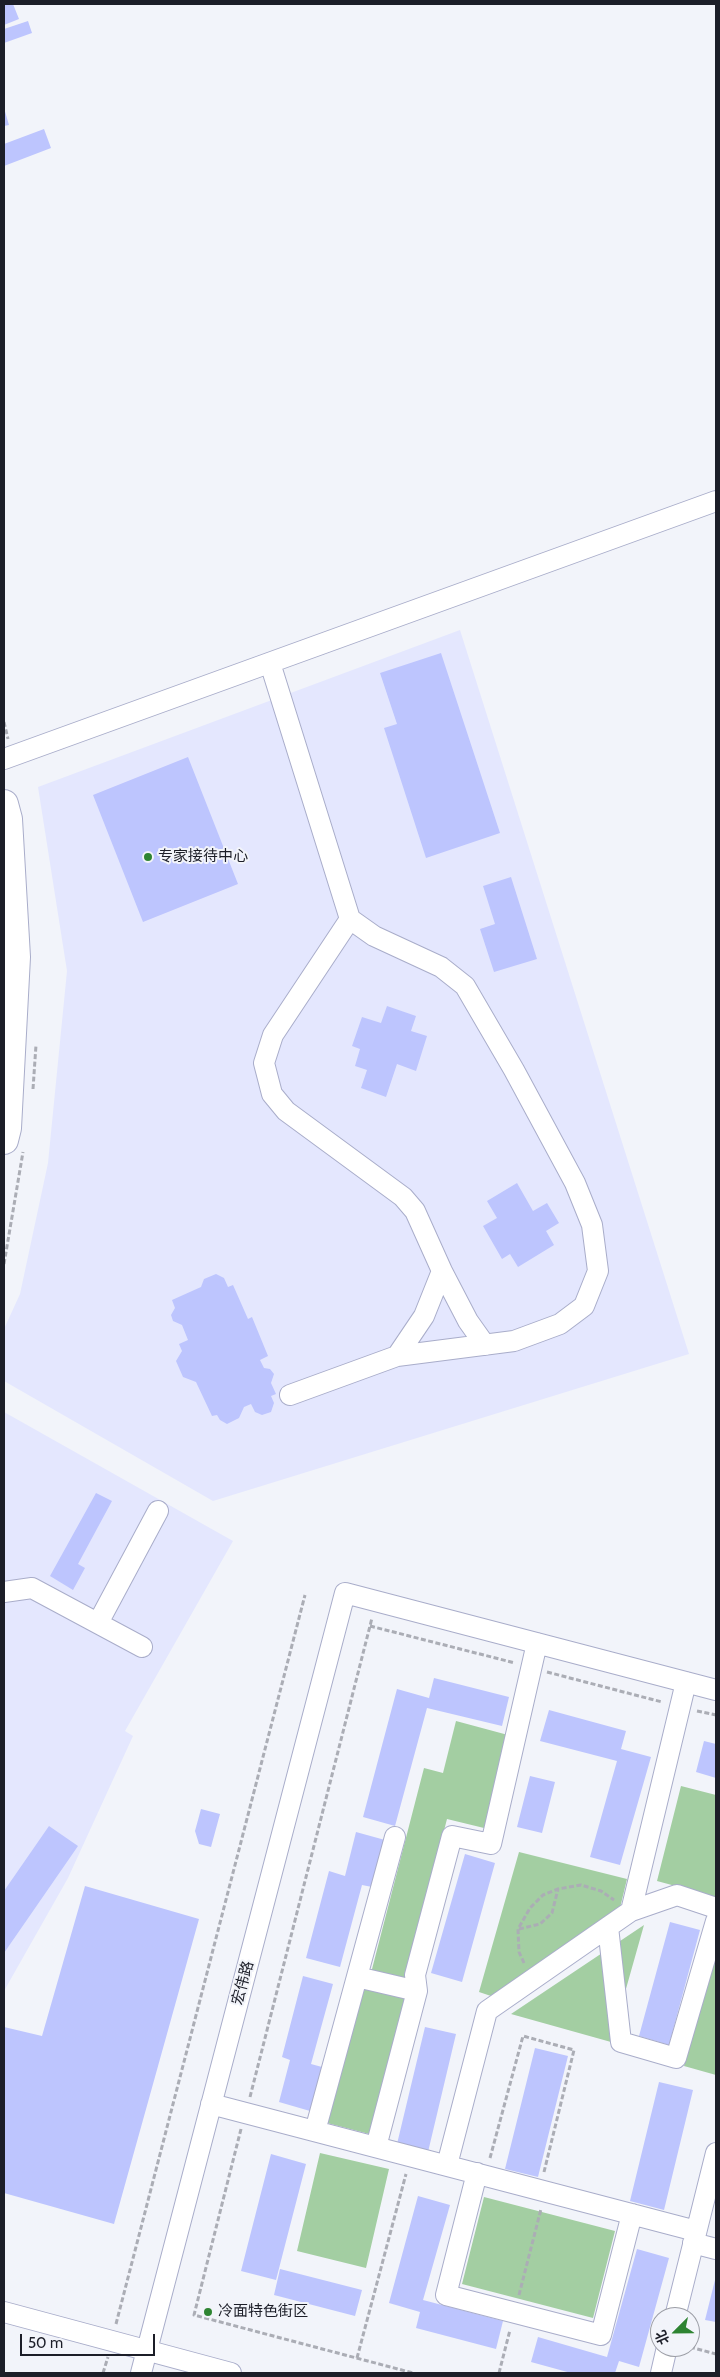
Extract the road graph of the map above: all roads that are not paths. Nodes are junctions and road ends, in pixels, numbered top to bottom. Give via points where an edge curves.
1 (716, 501) edge
2 (270, 663) junction
3 (4, 759) edge
4 (5, 814) edge
5 (350, 919) junction
6 (4, 1140) edge
7 (442, 1272) junction
8 (485, 1344) junction
9 (397, 1356) junction
10 (290, 1395) dead end
11 (158, 1511) dead end
12 (4, 1592) edge
13 (98, 1623) junction
14 (537, 1643) junction
15 (142, 1647) dead end
16 (686, 1682) junction
17 (716, 1690) edge
18 (395, 1837) dead end
19 (716, 1908) edge
20 (631, 1911) junction
21 (716, 1921) edge
22 (608, 1927) junction
23 (357, 1977) junction
24 (417, 1991) junction
25 (211, 2104) junction
26 (315, 2131) junction
27 (376, 2147) junction
28 (716, 2153) edge
29 (447, 2165) junction
30 (481, 2175) junction
31 (632, 2214) junction
32 (695, 2237) junction
33 (716, 2249) edge
34 (678, 2307) edge
35 (4, 2312) edge
36 (146, 2351) junction
37 (665, 2357) edge
38 (140, 2373) edge
39 (231, 2373) edge
40 (661, 2373) edge

1 - 2 street
2 - 3 street
2 - 5 street
4 - 6 highway via 16,957
5 - 7 street via 273,1035 264,1063 272,1094 286,1111 403,1198 415,1211
5 - 8 street via 374,936 441,967 465,986 575,1183 592,1225 598,1271 584,1306 560,1324 514,1341
7 - 8 street via 468,1321
7 - 9 street via 424,1316
8 - 9 street
9 - 10 street
11 - 13 street
12 - 13 street via 32,1588
13 - 15 street
14 - 16 street
14 - 24 street via 491,1844 452,1836 415,1975
14 - 25 street, 宏伟路 via 345,1593
16 - 17 street
16 - 20 street
18 - 23 street
19 - 20 street via 677,1895
20 - 22 street
21 - 22 street via 676,2058 621,2042
22 - 29 street via 486,2011
23 - 24 street
23 - 26 street
24 - 27 street
25 - 26 street
25 - 36 street, 宏伟路
26 - 27 street
27 - 29 street
28 - 32 street
29 - 30 street
30 - 31 street
30 - 31 street via 446,2295 601,2336
31 - 32 street
32 - 33 street
32 - 34 street
35 - 36 street
36 - 38 street, 宏伟路
36 - 39 street
37 - 40 street

